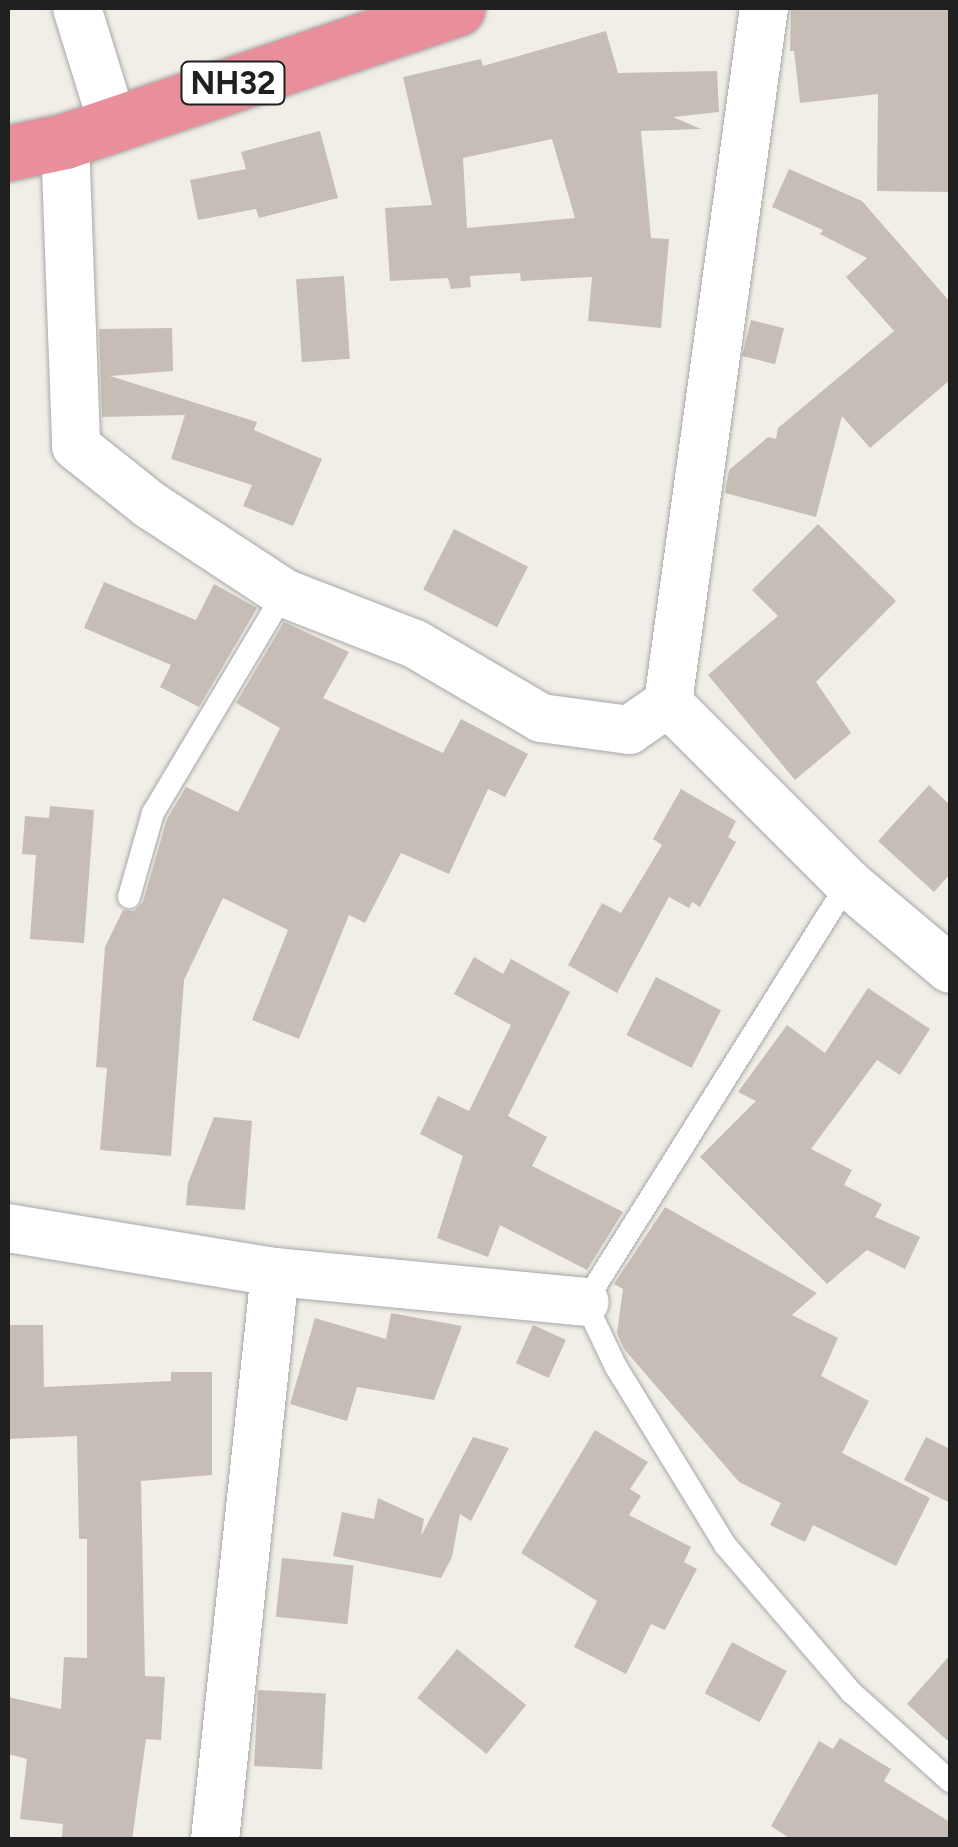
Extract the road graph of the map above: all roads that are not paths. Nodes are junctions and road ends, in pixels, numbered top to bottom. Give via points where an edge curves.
1 (76, 8) edge
2 (457, 8) edge
3 (764, 8) edge
4 (89, 132) junction
5 (8, 153) edge
6 (284, 593) junction
7 (668, 704) junction
8 (848, 882) junction
9 (129, 897) dead end
10 (950, 969) edge
11 (8, 1228) edge
12 (275, 1272) junction
13 (585, 1302) junction
14 (950, 1781) edge
15 (216, 1840) edge

1 - 4 street
2 - 4 highway, NH32
3 - 7 street
4 - 5 highway, NH32
4 - 6 street via 76,446
6 - 7 street via 415,644 541,718 629,730
6 - 9 lane via 153,813
7 - 8 street
8 - 10 street
8 - 13 lane
11 - 12 street
12 - 13 street
12 - 15 street
13 - 14 lane via 616,1367 725,1546 851,1692

